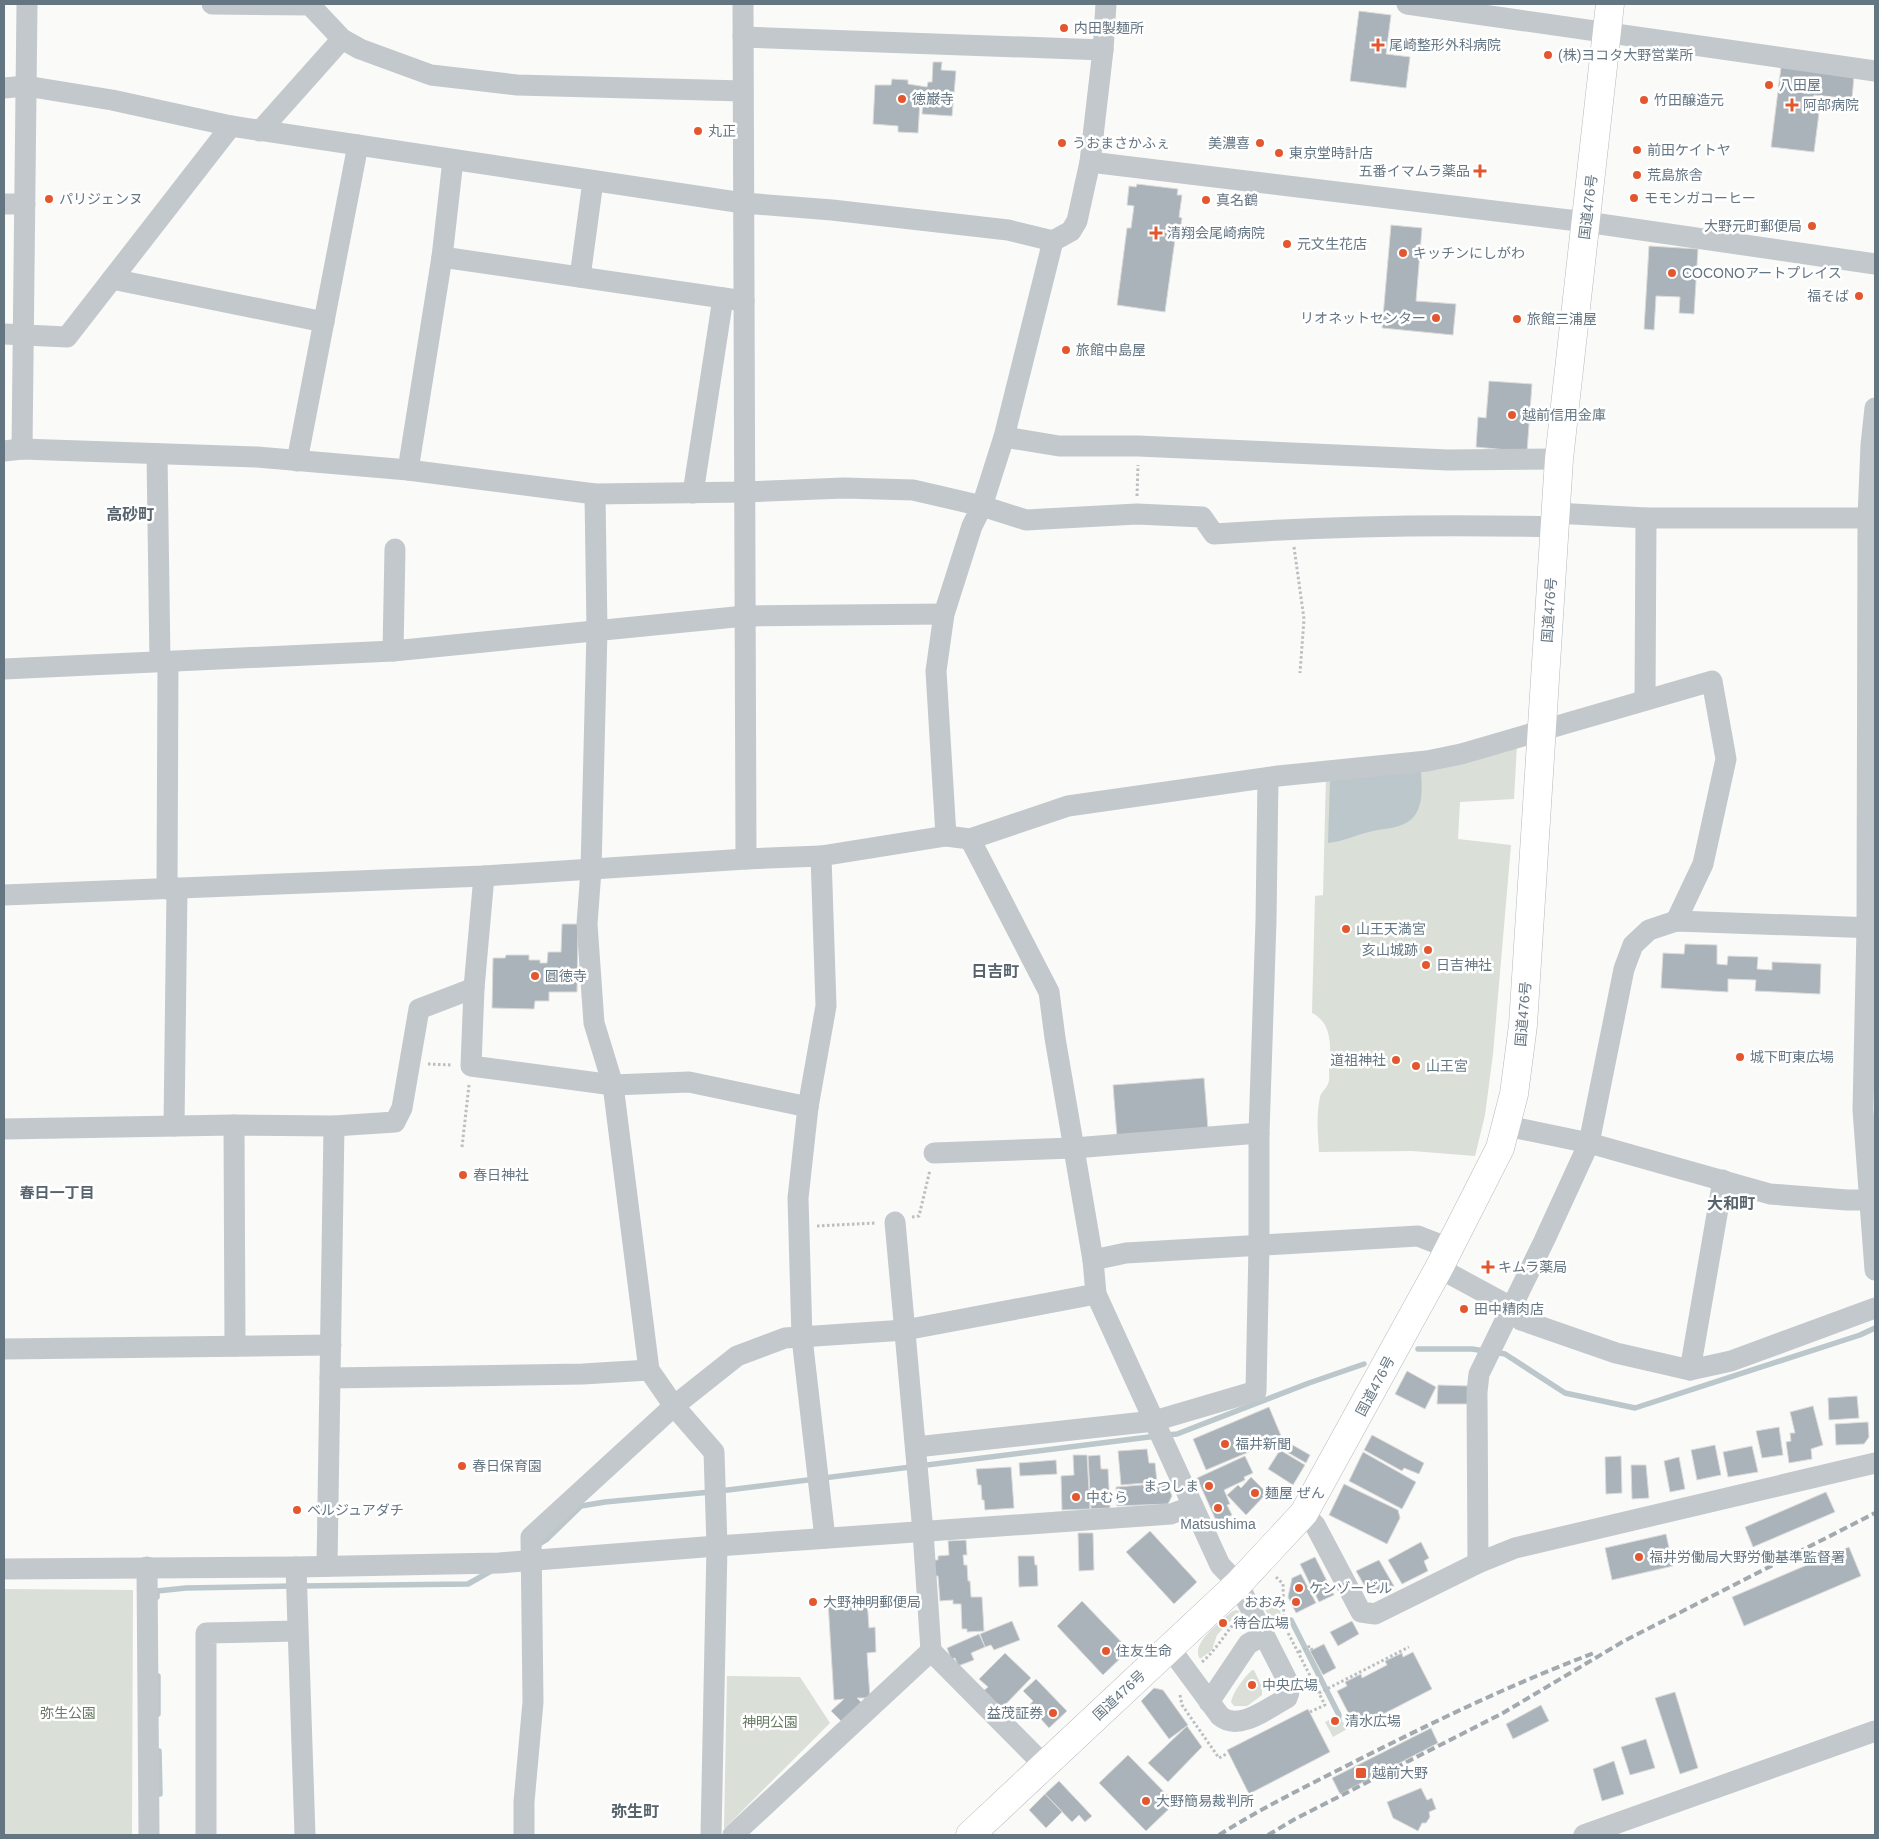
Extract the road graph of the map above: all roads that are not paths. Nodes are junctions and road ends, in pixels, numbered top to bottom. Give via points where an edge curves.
1 (27, 4) edge
2 (212, 4) edge
3 (743, 4) edge
4 (1106, 4) edge
5 (1407, 4) edge
6 (1610, 4) edge
7 (1607, 32) junction
8 (743, 37) junction
9 (342, 40) junction
10 (1103, 50) junction
11 (1875, 71) edge
12 (26, 86) junction
13 (4, 88) edge
14 (743, 91) junction
15 (231, 126) junction
16 (260, 130) junction
17 (358, 146) junction
18 (453, 160) junction
19 (1090, 162) junction
20 (593, 181) junction
21 (4, 204) edge
22 (25, 204) junction
23 (743, 204) junction
24 (1586, 222) junction
25 (1053, 241) junction
26 (442, 257) junction
27 (1875, 264) edge
28 (580, 277) junction
29 (112, 279) junction
30 (734, 300) junction
31 (324, 322) junction
32 (13, 335) edge
33 (1875, 408) edge
34 (1004, 437) junction
35 (13, 450) edge
36 (157, 454) junction
37 (1559, 459) junction
38 (297, 461) junction
39 (408, 470) junction
40 (745, 492) junction
41 (693, 493) junction
42 (595, 494) junction
43 (982, 506) junction
44 (1646, 518) junction
45 (1872, 518) edge
46 (1555, 520) junction
47 (395, 549) dead end
48 (944, 614) junction
49 (745, 616) junction
50 (597, 630) junction
51 (393, 651) junction
52 (164, 662) junction
53 (4, 669) edge
54 (1645, 700) junction
55 (1542, 730) junction
56 (1268, 778) junction
57 (946, 836) junction
58 (970, 839) junction
59 (821, 856) junction
60 (746, 859) junction
61 (591, 870) junction
62 (484, 876) junction
63 (172, 888) junction
64 (4, 895) edge
65 (1676, 921) junction
66 (1871, 928) edge
67 (474, 988) junction
68 (613, 1085) junction
69 (808, 1107) junction
70 (234, 1125) junction
71 (174, 1126) junction
72 (334, 1126) junction
73 (1507, 1126) junction
74 (4, 1129) edge
75 (1259, 1133) junction
76 (1589, 1142) junction
77 (1074, 1148) junction
78 (934, 1153) dead end
79 (1723, 1180) junction
80 (1870, 1200) junction
81 (894, 1222) dead end
82 (1260, 1246) junction
83 (1444, 1258) junction
84 (1093, 1260) junction
85 (1875, 1270) edge
86 (1096, 1294) junction
87 (1511, 1307) junction
88 (1875, 1308) edge
89 (905, 1330) junction
90 (802, 1338) junction
91 (330, 1345) junction
92 (235, 1346) junction
93 (4, 1349) edge
94 (649, 1370) junction
95 (1690, 1370) junction
96 (330, 1378) junction
97 (674, 1406) junction
98 (1159, 1431) junction
99 (916, 1447) junction
100 (1875, 1462) edge
101 (1193, 1506) junction
102 (1304, 1513) junction
103 (923, 1532) junction
104 (825, 1538) junction
105 (717, 1546) junction
106 (530, 1560) junction
107 (1478, 1563) junction
108 (327, 1566) junction
109 (147, 1567) junction
110 (296, 1567) junction
111 (4, 1569) edge
112 (1238, 1584) junction
113 (297, 1631) junction
114 (1264, 1635) junction
115 (1169, 1647) junction
116 (931, 1651) junction
117 (1210, 1702) junction
118 (1875, 1731) edge
119 (1044, 1765) junction
120 (1640, 1826) edge
121 (149, 1835) edge
122 (206, 1835) edge
123 (305, 1835) edge
124 (524, 1835) edge
125 (711, 1835) edge
126 (733, 1835) edge
127 (970, 1835) edge
128 (1584, 1835) edge

1 - 12 street
2 - 9 street via 310,6
3 - 8 street
4 - 10 street
5 - 7 street
6 - 7 highway, 国道476号
7 - 11 street
7 - 24 highway, 国道476号
8 - 10 street
8 - 14 street
9 - 14 street via 431,75 517,86
9 - 16 street
10 - 19 street
12 - 13 street
12 - 15 street via 112,100
12 - 22 street
14 - 23 street
15 - 16 street
15 - 29 street
16 - 17 street
17 - 18 street
17 - 31 street
18 - 20 street
18 - 26 street
19 - 24 street
19 - 25 street via 1077,221 1071,231
20 - 23 street
20 - 28 street
21 - 22 street
22 - 32 street
23 - 25 street via 832,210 1008,230
23 - 30 street
24 - 27 street
24 - 37 highway, 国道476号
25 - 34 street
26 - 28 street
26 - 39 street
28 - 30 street
29 - 31 street
29 - 32 street via 67,337
30 - 40 street
30 - 41 street
31 - 38 street
32 - 35 street
33 - 45 street via 1871,445
34 - 37 street via 1059,446 1138,446 1448,460
34 - 43 street
35 - 36 street
36 - 38 street
36 - 52 street
37 - 46 highway, 国道476号
38 - 39 street
39 - 42 street
40 - 41 street
40 - 43 street via 844,488 913,490
40 - 49 street
41 - 42 street
42 - 50 street
43 - 46 street via 1026,520 1137,514 1202,517 1214,534
43 - 48 street via 972,526
44 - 45 street
44 - 46 street
44 - 54 street
45 - 66 street
46 - 55 highway, 国道476号
47 - 51 street
48 - 49 street
48 - 57 street via 936,671
49 - 50 street
49 - 60 street
50 - 51 street
50 - 61 street
51 - 52 street
52 - 53 street
52 - 63 street
54 - 55 street
54 - 65 street via 1712,681 1726,759 1703,864
55 - 56 street via 1427,761
55 - 73 highway, 国道476号 via 1523,1025
56 - 58 street via 1068,806
56 - 75 street
57 - 58 street
57 - 59 street
58 - 77 street via 1049,992
59 - 60 street
59 - 69 street via 826,1006
60 - 61 street
61 - 62 street
61 - 68 street via 587,924 594,1023
62 - 63 street
62 - 67 street
63 - 64 street
63 - 71 street
65 - 66 street
65 - 76 street via 1649,930 1632,946 1624,969
66 - 80 street via 1863,1110
67 - 68 street via 471,1066
67 - 72 street via 419,1009 402,1108 395,1122
68 - 69 street via 688,1082
68 - 94 street
69 - 90 street via 798,1198
70 - 71 street
70 - 72 street
70 - 92 street
71 - 74 street
72 - 91 street
73 - 76 street
73 - 83 highway, 国道476号 via 1491,1168
75 - 77 street
75 - 82 street
76 - 79 street
76 - 87 street
77 - 78 street
77 - 84 street
79 - 80 street via 1770,1194
79 - 95 street
80 - 85 street
81 - 89 street
82 - 83 street via 1418,1236
82 - 84 street via 1126,1253
82 - 98 street via 1256,1391
83 - 87 street
83 - 102 highway, 国道476号
84 - 86 street
86 - 89 street
86 - 98 street
87 - 95 street via 1521,1320 1616,1353
87 - 107 street via 1479,1374
88 - 95 street via 1731,1361
89 - 90 street
89 - 99 street
90 - 97 street via 785,1338 737,1356
90 - 104 street
91 - 92 street
91 - 96 street
92 - 93 street
94 - 96 street
94 - 97 street
96 - 108 street
97 - 105 street via 714,1452
97 - 106 street via 531,1537
98 - 99 street
98 - 101 street
99 - 103 street
100 - 107 street via 1515,1548
101 - 103 street via 1171,1514
101 - 112 street via 1220,1565
102 - 107 street via 1315,1524 1361,1612 1375,1614
102 - 112 highway, 国道476号
103 - 104 street
103 - 116 street
104 - 105 street
105 - 106 street
105 - 125 street
106 - 108 street
106 - 124 street via 533,1702
108 - 110 street
109 - 110 street
109 - 111 street
109 - 121 street
110 - 113 street
112 - 114 street
112 - 115 highway, 国道476号
113 - 122 street via 206,1633
113 - 123 street
114 - 117 street via 1248,1644
114 - 117 street via 1290,1686 1287,1698 1242,1722 1225,1720
115 - 117 street
115 - 119 highway, 国道476号
116 - 119 street
116 - 126 street
118 - 120 street
119 - 127 highway, 国道476号
120 - 128 street

